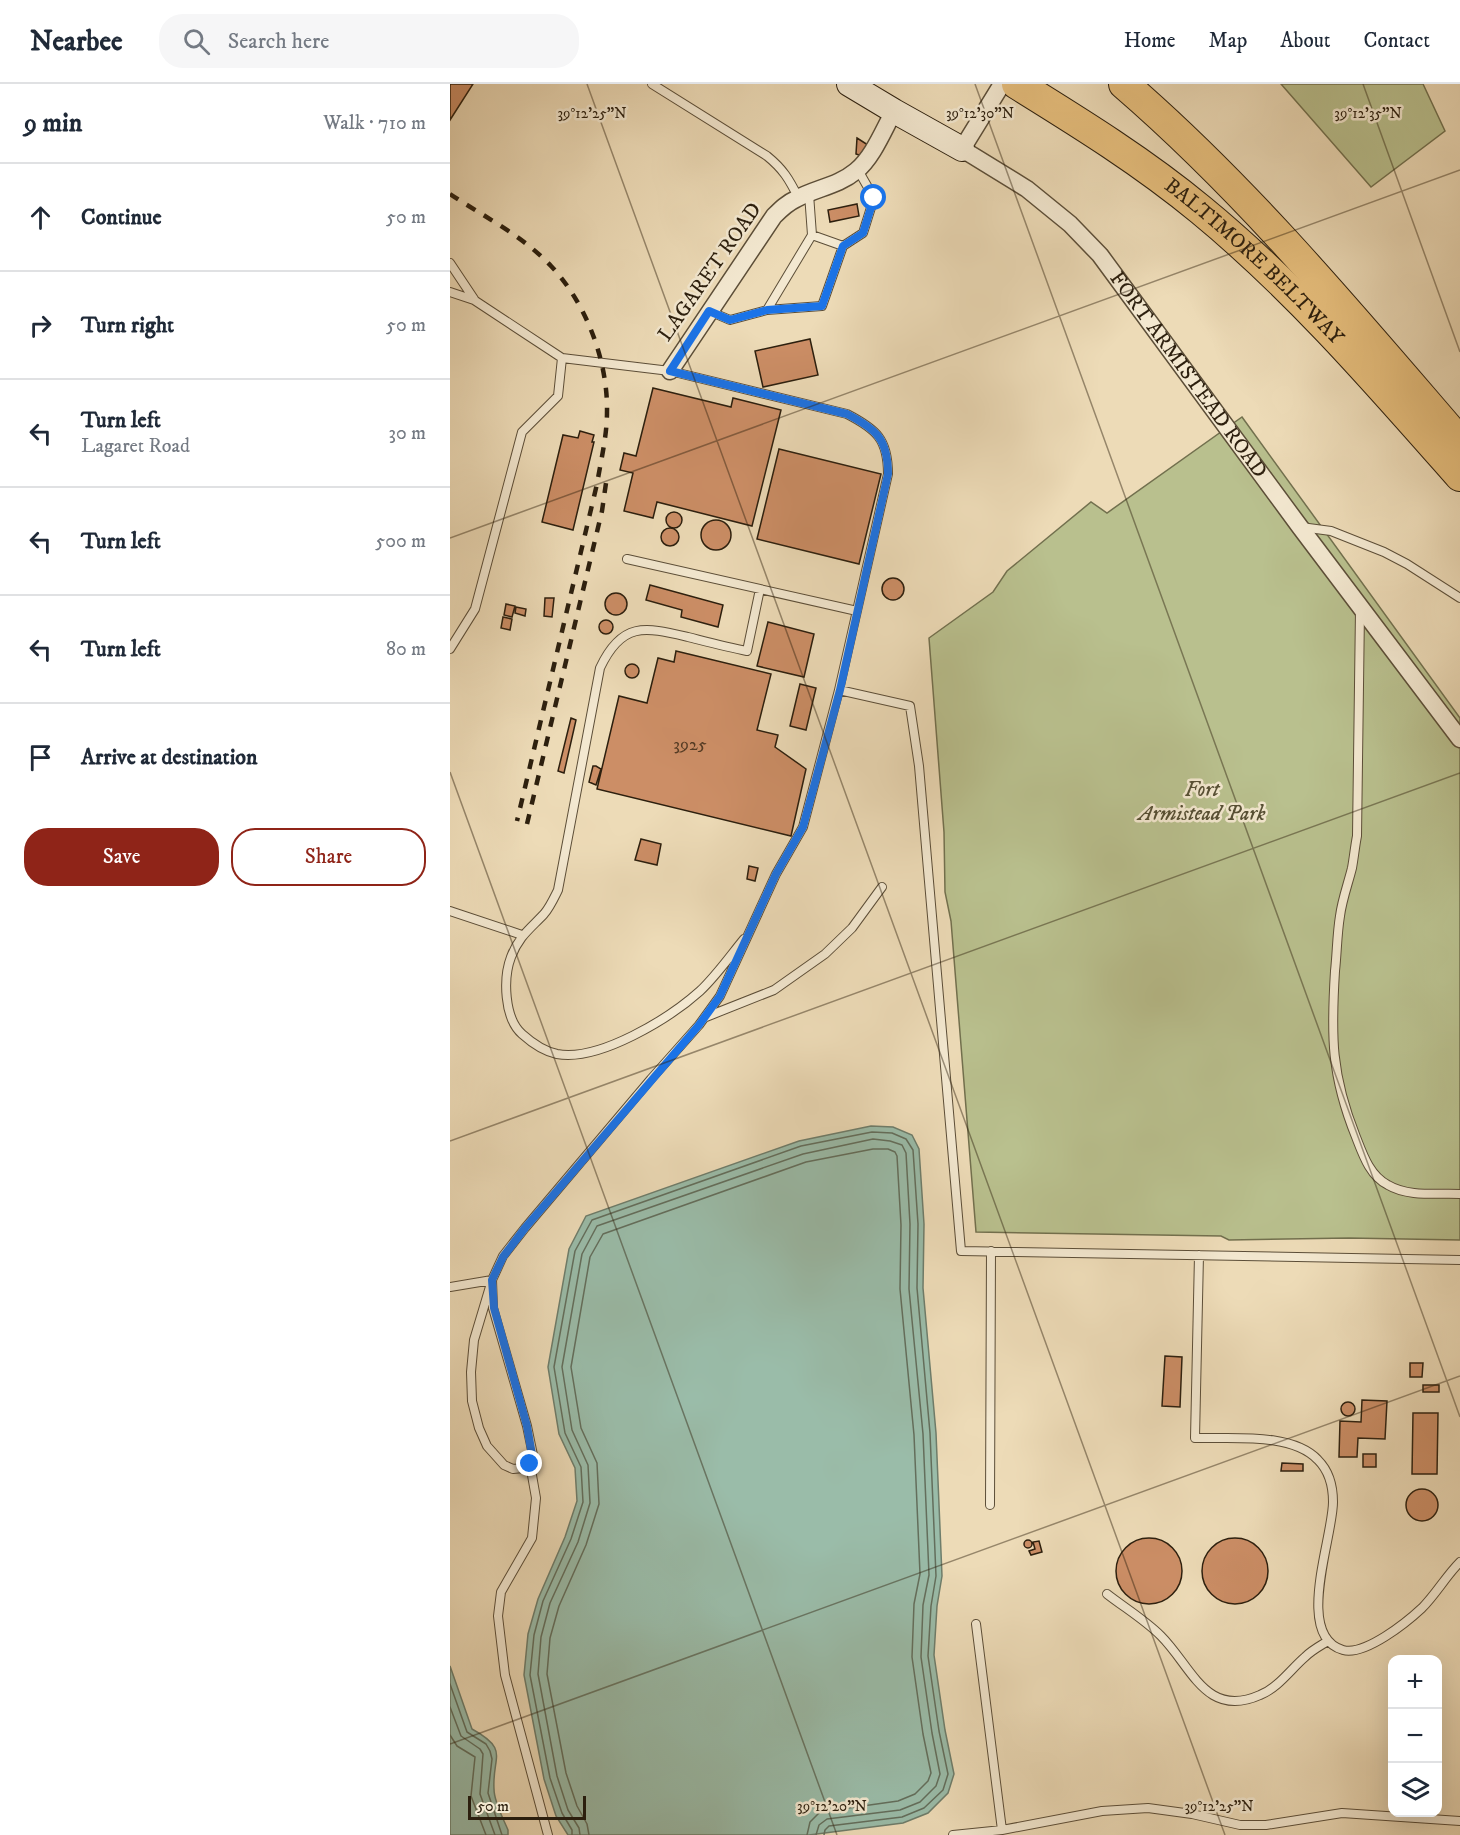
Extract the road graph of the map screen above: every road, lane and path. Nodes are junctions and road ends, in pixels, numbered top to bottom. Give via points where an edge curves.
1 (652, 84) edge
2 (849, 84) edge
3 (1002, 84) edge
4 (1017, 84) edge
5 (1124, 84) edge
6 (894, 111) junction
7 (962, 149) junction
8 (858, 170) junction
9 (803, 196) junction
10 (812, 235) junction
11 (843, 246) junction
12 (450, 263) edge
13 (450, 292) edge
14 (474, 300) junction
15 (767, 310) junction
16 (709, 311) junction
17 (562, 358) junction
18 (670, 371) junction
19 (1460, 442) edge
20 (1460, 476) edge
21 (1300, 527) junction
22 (627, 559) dead end
23 (760, 589) junction
24 (1460, 598) edge
25 (1360, 606) junction
26 (857, 611) junction
27 (450, 650) edge
28 (840, 690) junction
29 (1460, 739) edge
30 (882, 887) dead end
31 (450, 911) edge
32 (752, 929) junction
33 (522, 935) junction
34 (706, 1017) junction
35 (1460, 1194) edge
36 (991, 1251) junction
37 (1199, 1255) junction
38 (1460, 1260) edge
39 (492, 1280) junction
40 (450, 1287) edge
41 (530, 1464) junction
42 (990, 1505) dead end
43 (1460, 1562) edge
44 (1107, 1594) dead end
45 (976, 1624) dead end
46 (1328, 1641) junction
47 (1460, 1821) edge
48 (1002, 1830) junction
49 (548, 1835) edge
50 (953, 1835) edge

1 - 9 lane via 767,156
2 - 6 street, FORT ARMISTEAD ROAD
3 - 7 street
4 - 20 highway, BALTIMORE BELTWAY via 1140,162 1210,218 1315,317
5 - 19 highway, BALTIMORE BELTWAY via 1167,121 1283,238
6 - 7 street, FORT ARMISTEAD ROAD
6 - 8 street, LAGARET ROAD
7 - 21 street, FORT ARMISTEAD ROAD via 1027,189 1100,255
8 - 9 street, LAGARET ROAD via 836,184
8 - 11 lane via 874,198 863,233
9 - 10 lane
9 - 16 street, LAGARET ROAD via 785,206 764,229
10 - 11 lane
10 - 15 lane
11 - 15 lane via 822,306
12 - 14 lane
13 - 14 lane
14 - 17 lane
15 - 16 lane via 730,320
16 - 18 street, LAGARET ROAD
17 - 18 lane
17 - 27 lane via 558,396 522,432 475,609
18 - 26 lane via 847,414 877,433 888,456 888,474
21 - 24 lane via 1331,531 1384,552
21 - 25 street, FORT ARMISTEAD ROAD
22 - 23 lane
23 - 26 lane
23 - 33 lane via 747,651 653,629 634,632 608,651 600,668 558,890 545,912
25 - 29 street, FORT ARMISTEAD ROAD
25 - 35 lane via 1357,836 1339,919 1332,1018 1336,1078 1363,1156 1374,1173 1388,1185 1410,1192
26 - 28 lane
28 - 32 lane via 803,827 776,874
28 - 36 lane via 910,706 919,766 961,1251
30 - 34 lane via 852,928 798,974 774,990
31 - 33 lane
32 - 33 lane via 702,989 673,1013 606,1047 578,1054 557,1054 534,1045 517,1030 509,1014 506,986 510,958
32 - 34 lane
34 - 39 lane via 525,1228 503,1257
36 - 37 lane
36 - 42 lane
37 - 38 lane
37 - 46 lane via 1195,1438 1277,1440 1317,1458 1326,1470 1333,1503 1318,1617
39 - 40 lane
39 - 41 lane via 494,1308 527,1426
39 - 41 lane via 474,1340 472,1401 487,1446 504,1465 513,1469
41 - 49 lane via 536,1498 532,1538 501,1592 498,1616 505,1675
43 - 46 lane via 1423,1607 1385,1636 1366,1647 1348,1651
44 - 46 lane via 1151,1626 1206,1691 1224,1701 1261,1695
45 - 48 lane
47 - 48 lane via 1342,1813 1266,1826 1240,1825 1148,1808 1102,1811
48 - 50 lane

